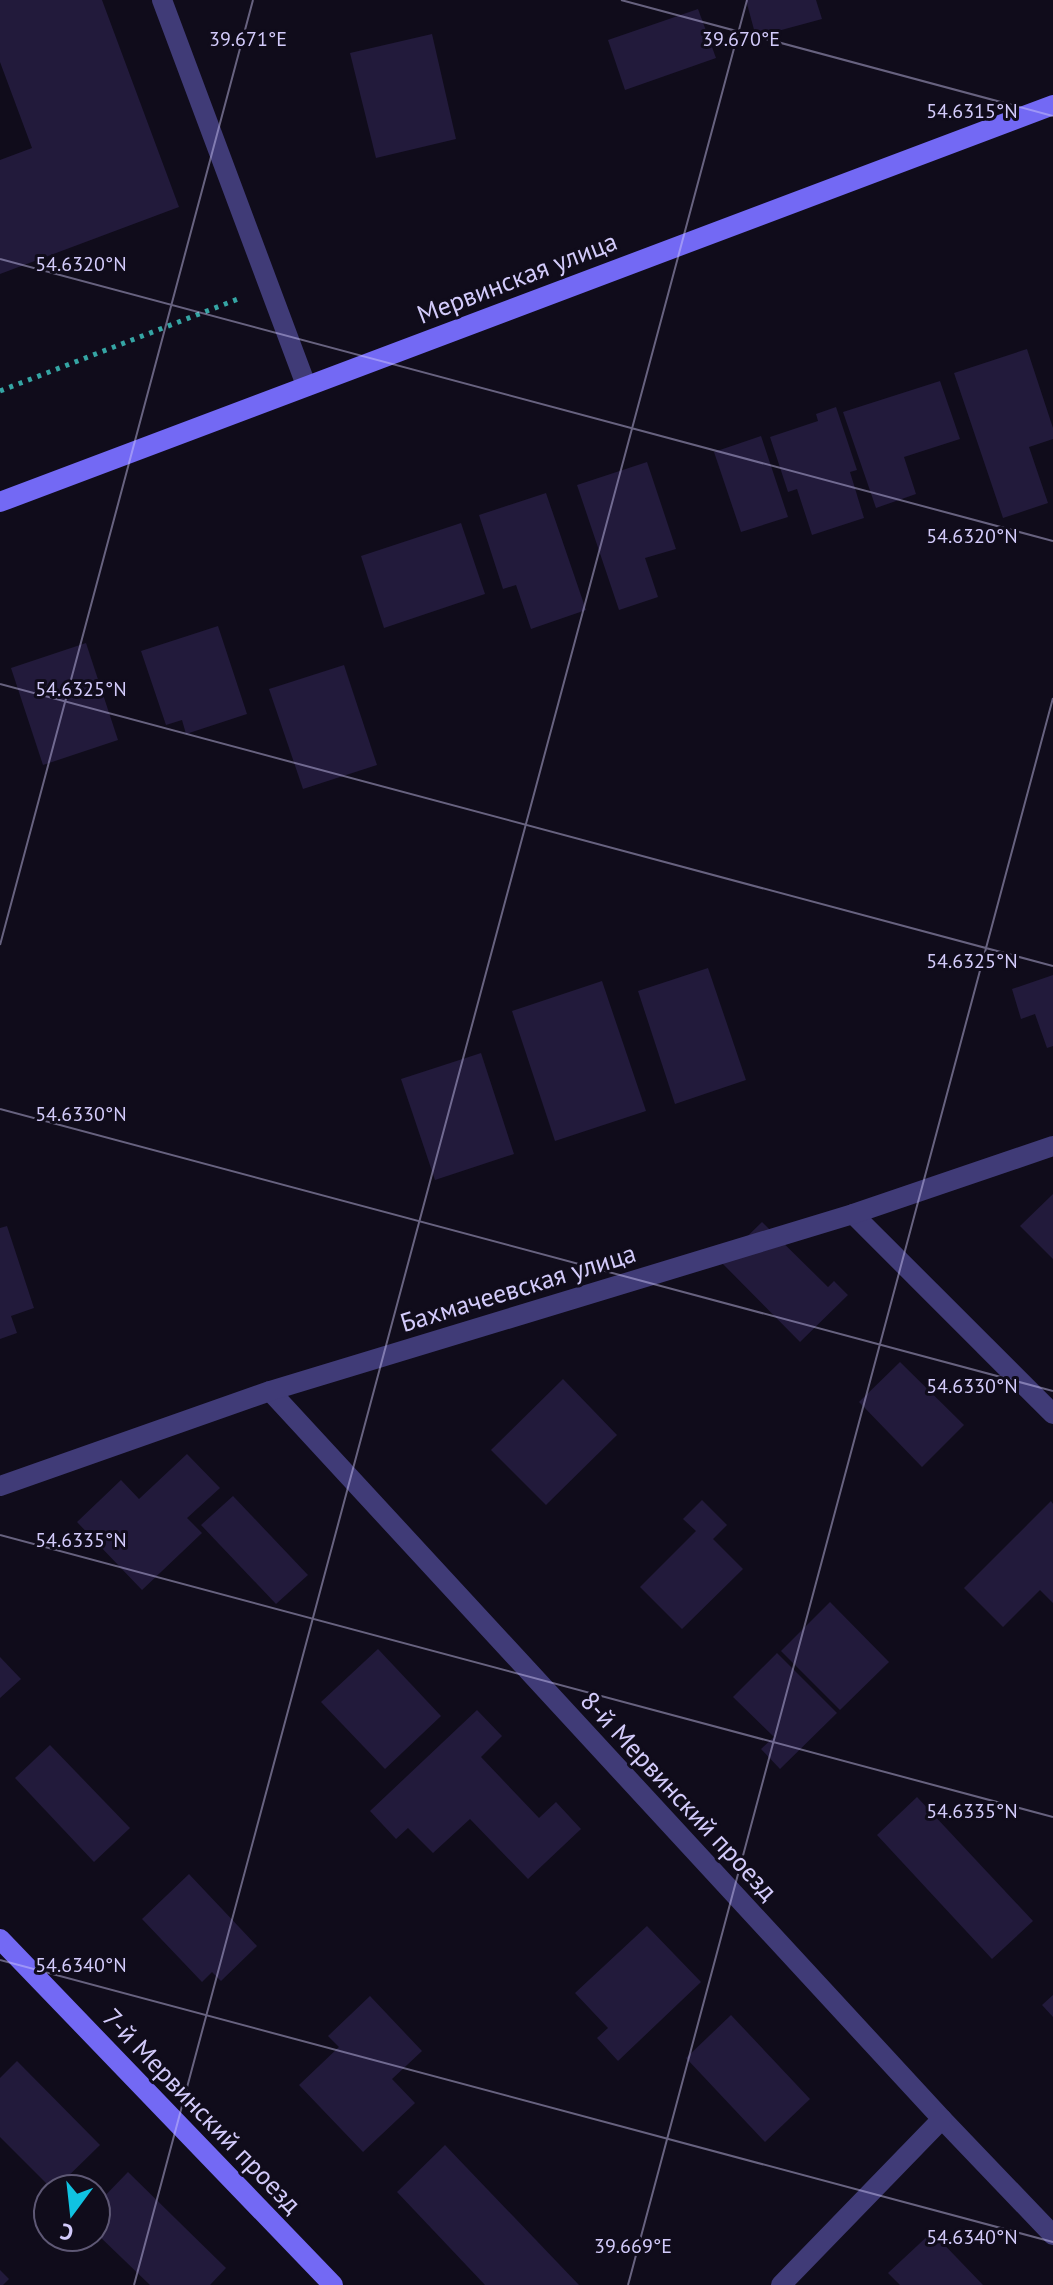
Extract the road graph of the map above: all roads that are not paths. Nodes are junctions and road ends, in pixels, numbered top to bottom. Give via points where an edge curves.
1 (162, 0) edge
2 (1053, 105) edge
3 (306, 385) junction
4 (0, 502) edge
5 (1053, 1146) edge
6 (853, 1214) junction
7 (270, 1391) junction
8 (1053, 1414) edge
9 (0, 1486) edge
10 (0, 1939) edge
11 (942, 2119) junction
12 (1053, 2235) edge
13 (333, 2285) edge
14 (781, 2285) edge

1 - 3 street
2 - 3 street, Мервинская улица
3 - 4 street, Мервинская улица
5 - 6 street, Бахмачеевская улица
6 - 7 street, Бахмачеевская улица
6 - 8 street
7 - 9 street, Бахмачеевская улица
7 - 11 street, 8-й Мервинский проезд
10 - 13 street, 7-й Мервинский проезд
11 - 12 street, 8-й Мервинский проезд
11 - 14 street

